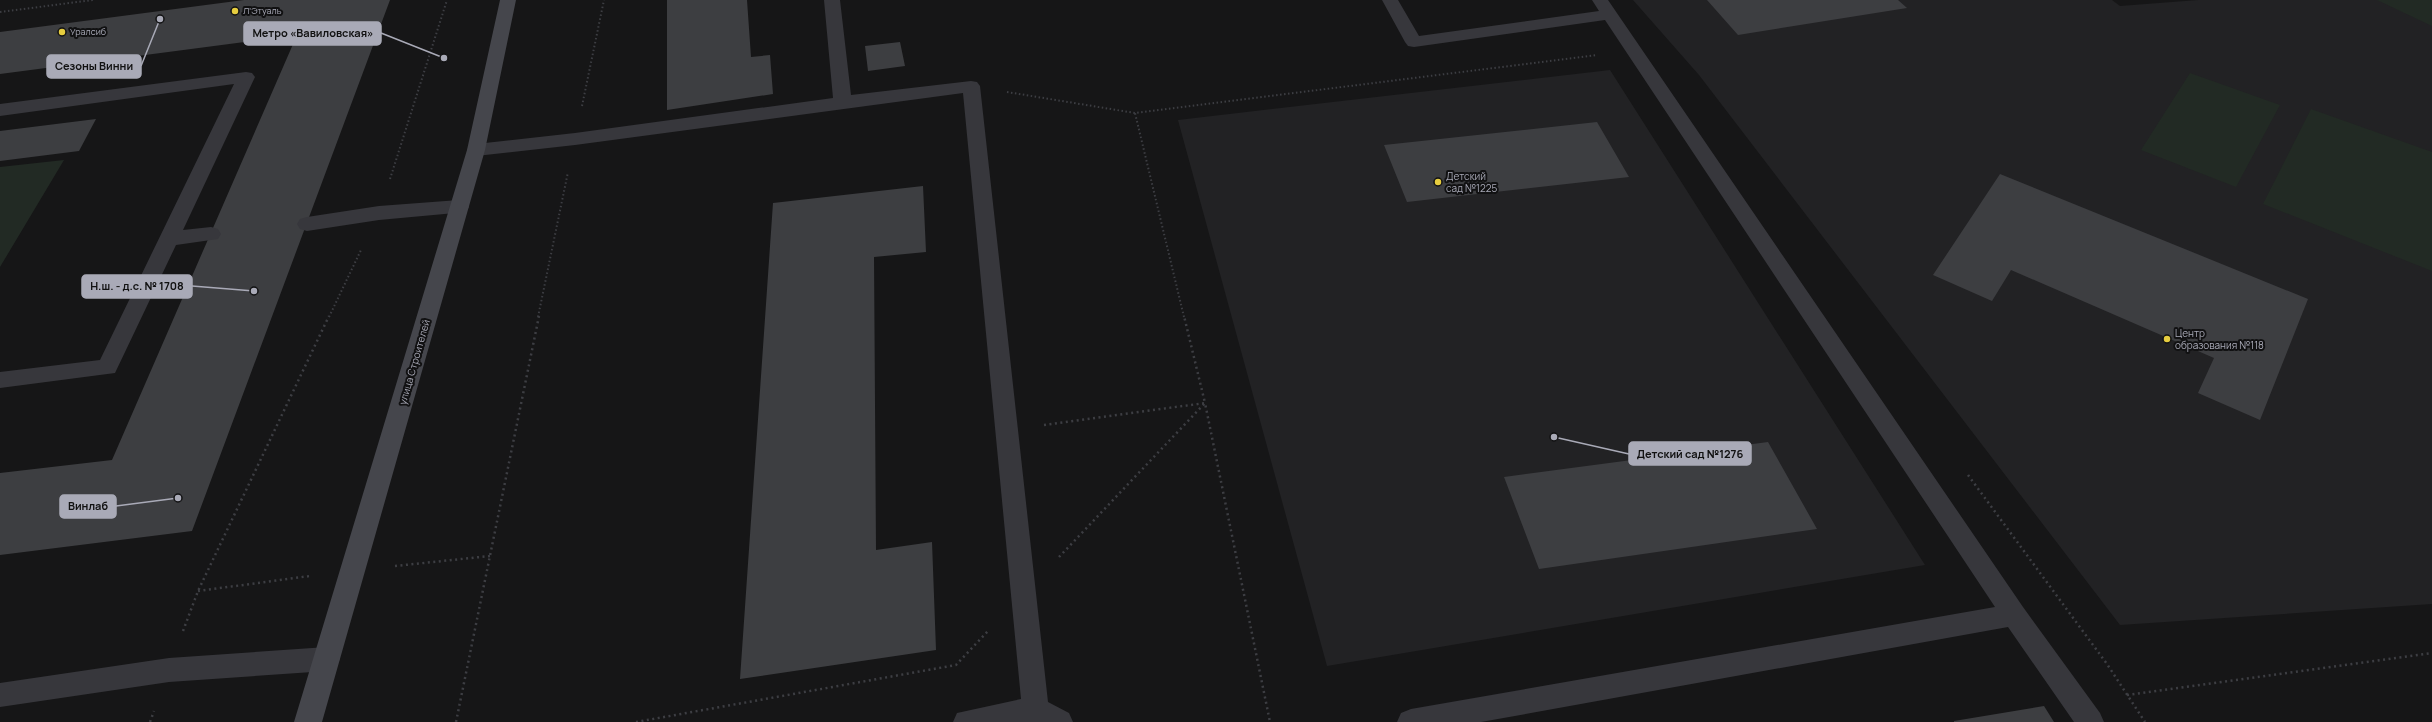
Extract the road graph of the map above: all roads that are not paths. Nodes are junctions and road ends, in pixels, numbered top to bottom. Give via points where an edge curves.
1 (508, 0) edge
2 (832, 0) edge
3 (1390, 0) edge
4 (1605, 7) edge
5 (843, 102) junction
6 (0, 110) edge
7 (476, 150) junction
8 (459, 207) junction
9 (307, 224) dead end
10 (211, 234) dead end
11 (168, 239) junction
12 (0, 380) edge
13 (2014, 615) junction
14 (327, 659) junction
15 (0, 695) edge
16 (1035, 709) junction
17 (308, 722) edge
18 (967, 722) edge
19 (1059, 722) edge
20 (1411, 722) edge
21 (2090, 722) edge

1 - 7 street, улица Строителей
2 - 5 lane
3 - 4 lane via 1414,42
4 - 13 lane
5 - 7 lane
5 - 16 lane via 971,86
6 - 11 lane via 246,77
7 - 8 street, улица Строителей
8 - 9 lane via 379,213
8 - 14 street, улица Строителей
10 - 11 lane
11 - 12 lane via 107,367
13 - 20 lane
13 - 21 lane
14 - 15 lane via 169,670
14 - 17 street, улица Строителей
16 - 18 lane
16 - 19 lane

